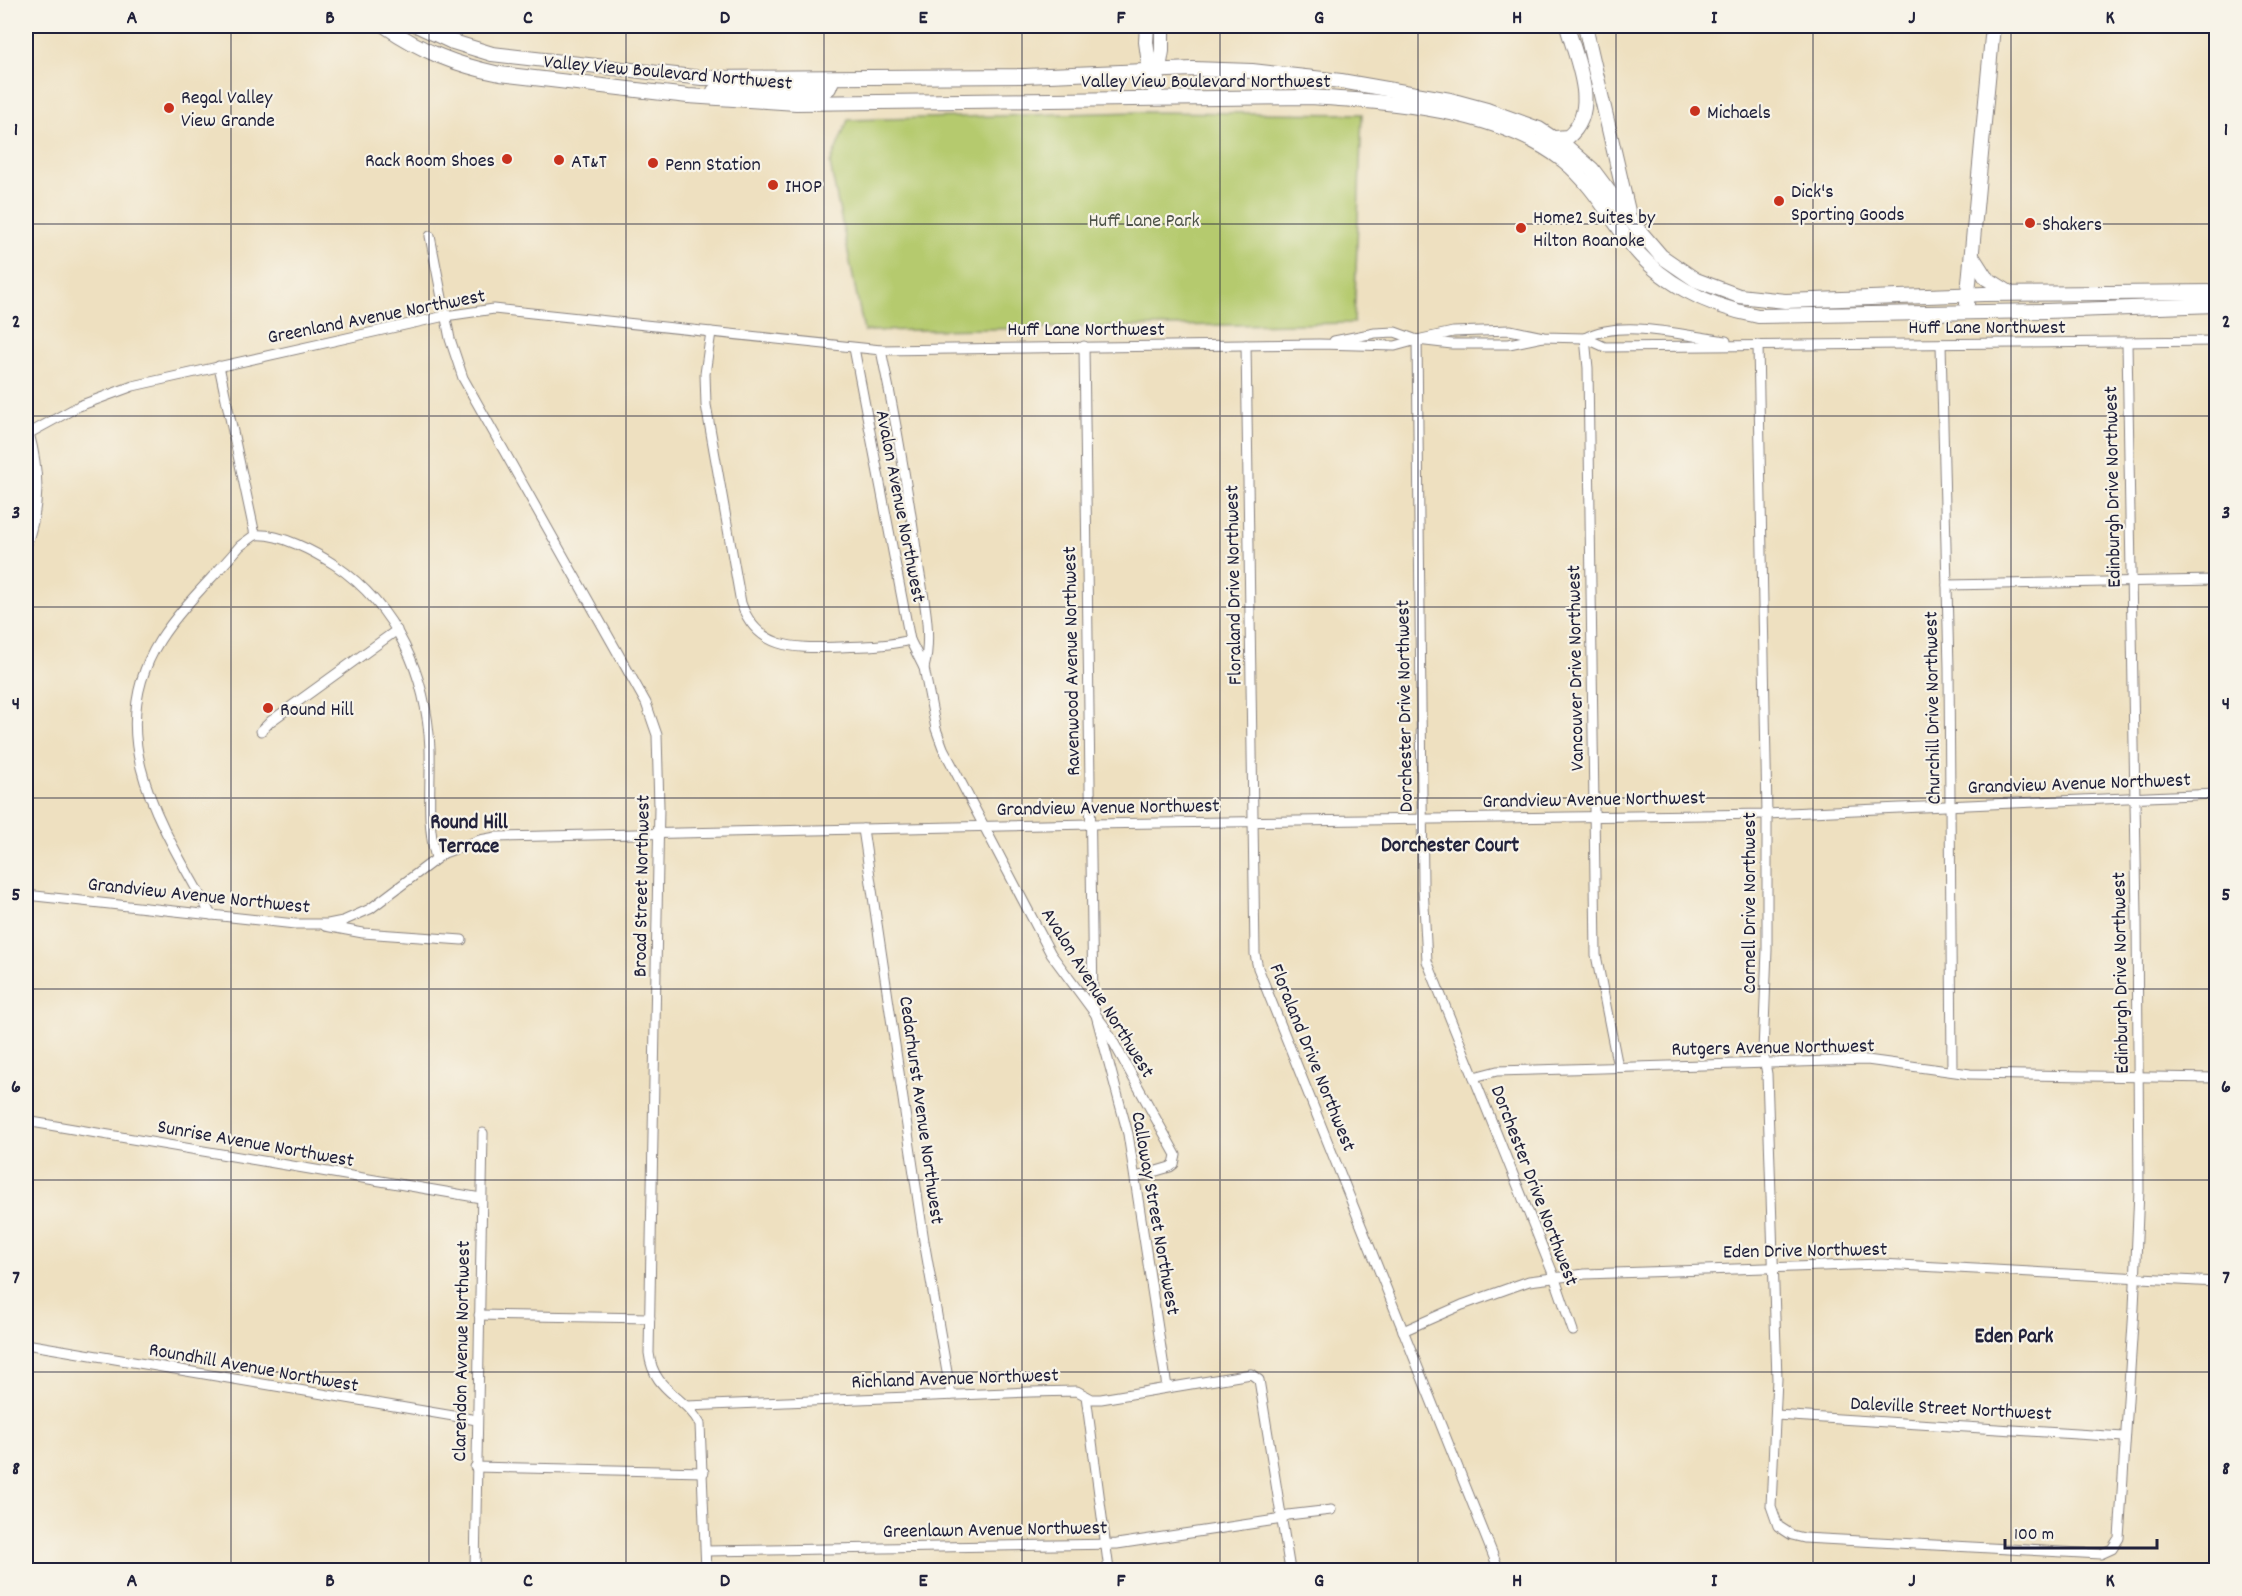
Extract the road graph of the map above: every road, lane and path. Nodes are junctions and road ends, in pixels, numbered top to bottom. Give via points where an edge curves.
1 (385, 26) edge
2 (418, 26) edge
3 (1147, 26) edge
4 (1162, 26) edge
5 (1567, 26) edge
6 (1585, 26) edge
7 (1994, 26) edge
8 (1154, 70) junction
9 (676, 75) junction
10 (833, 78) junction
11 (543, 79) junction
12 (1424, 95) junction
13 (688, 96) junction
14 (1154, 98) junction
15 (1325, 98) junction
16 (1555, 138) junction
17 (1631, 222) junction
18 (430, 236) dead end
19 (1971, 256) junction
20 (2217, 292) edge
21 (2012, 294) junction
22 (1968, 295) junction
23 (2217, 305) edge
24 (1966, 312) junction
25 (445, 316) junction
26 (711, 332) junction
27 (1584, 338) junction
28 (1417, 340) junction
29 (2217, 341) edge
30 (2127, 343) junction
31 (1941, 344) junction
32 (1246, 345) junction
33 (1758, 345) junction
34 (1084, 346) junction
35 (854, 348) junction
36 (881, 350) junction
37 (219, 366) junction
38 (27, 434) edge
39 (255, 535) junction
40 (26, 546) edge
41 (2217, 580) edge
42 (2130, 583) junction
43 (1947, 585) junction
44 (398, 630) junction
45 (910, 640) junction
46 (924, 668) junction
47 (261, 731) dead end
48 (2217, 794) edge
49 (2134, 799) junction
50 (1950, 804) junction
51 (1767, 814) junction
52 (1594, 816) junction
53 (1423, 818) junction
54 (1253, 822) junction
55 (1091, 824) junction
56 (983, 826) junction
57 (863, 829) junction
58 (659, 834) junction
59 (436, 858) junction
60 (26, 895) edge
61 (212, 915) junction
62 (320, 924) junction
63 (462, 940) dead end
64 (1094, 1012) junction
65 (1765, 1062) junction
66 (1618, 1067) junction
67 (1952, 1071) junction
68 (2138, 1076) junction
69 (1474, 1077) junction
70 (2217, 1078) edge
71 (26, 1120) edge
72 (483, 1133) dead end
73 (1136, 1177) junction
74 (481, 1198) junction
75 (1772, 1267) junction
76 (1554, 1276) junction
77 (2136, 1277) junction
78 (2217, 1282) edge
79 (479, 1315) junction
80 (650, 1318) junction
81 (1403, 1331) junction
82 (1573, 1331) dead end
83 (26, 1344) edge
84 (1167, 1387) junction
85 (951, 1395) junction
86 (1086, 1396) junction
87 (687, 1406) junction
88 (1776, 1415) junction
89 (477, 1420) junction
90 (2124, 1437) junction
91 (475, 1467) junction
92 (704, 1472) junction
93 (1331, 1510) dead end
94 (1282, 1517) junction
95 (1106, 1544) junction
96 (706, 1551) junction
97 (2062, 1552) joint
98 (475, 1570) edge
99 (706, 1570) edge
100 (1109, 1570) edge
101 (1290, 1570) edge
102 (1499, 1570) edge

1 - 11 main road, Valley View Boulevard Northwest via 450,62
2 - 9 main road, Valley View Boulevard Northwest via 492,54
3 - 8 main road
4 - 8 main road via 1162,51
5 - 16 main road via 1586,106 1583,121 1571,135
6 - 17 main road
7 - 19 main road
8 - 10 main road, Valley View Boulevard Northwest
8 - 12 main road, Valley View Boulevard Northwest via 1252,71
8 - 14 main road
9 - 10 main road, Valley View Boulevard Northwest
9 - 11 main road via 654,82 551,70
10 - 13 main road via 830,88 824,91 717,91
11 - 13 main road, Valley View Boulevard Northwest
12 - 15 main road via 1333,91
12 - 16 main road, Valley View Boulevard Northwest via 1487,110
13 - 14 main road, Valley View Boulevard Northwest via 796,103
14 - 15 main road, Valley View Boulevard Northwest
15 - 24 main road, Valley View Boulevard Northwest via 1436,111 1475,120 1529,140 1580,176 1628,241 1659,272 1718,305 1778,317
16 - 17 main road, Valley View Boulevard Northwest via 1592,169
17 - 22 main road, Valley View Boulevard Northwest via 1678,269 1715,289 1739,296 1785,301
18 - 25 street, Broad Street Northwest
19 - 21 main road via 1986,278
19 - 22 main road
20 - 21 main road, Valley View Boulevard Northwest
21 - 22 main road, Valley View Boulevard Northwest
22 - 24 main road
23 - 24 main road, Valley View Boulevard Northwest
25 - 26 street, Greenland Avenue Northwest via 517,309
25 - 37 street, Greenland Avenue Northwest
25 - 58 street, Broad Street Northwest via 463,378 652,719 658,751
26 - 35 street, Greenland Avenue Northwest
26 - 45 street via 705,374 706,405 741,603 750,622 767,638 794,648 879,646
27 - 28 street, Huff Lane Northwest via 1544,337 1509,344
27 - 33 street, Huff Lane Northwest via 1605,347
27 - 33 street, Huff Lane Northwest via 1606,329 1639,329
27 - 52 street, Vancouver Drive Northwest via 1588,368
28 - 32 street, Huff Lane Northwest via 1395,346
28 - 53 street, Dorchester Drive Northwest
29 - 30 street, Huff Lane Northwest
30 - 31 street, Huff Lane Northwest
30 - 42 street, Edinburgh Drive Northwest
31 - 33 street, Huff Lane Northwest
31 - 43 street, Churchill Drive Northwest
32 - 34 street, Huff Lane Northwest
32 - 54 street, Floraland Drive Northwest
33 - 51 street, Cornell Drive Northwest
34 - 36 street, Huff Lane Northwest
34 - 55 street, Ravenwood Avenue Northwest
35 - 36 street, Huff Lane Northwest
35 - 45 street, Avalon Avenue Northwest
36 - 46 street, Avalon Avenue Northwest via 913,522 926,635
37 - 38 street, Greenland Avenue Northwest via 105,394
37 - 39 street
38 - 40 street via 39,482 34,522
39 - 44 street via 281,540 326,560 361,586
39 - 61 street via 240,546 161,639 145,672 136,710 135,741 143,782
41 - 42 street
42 - 43 street
42 - 49 street, Edinburgh Drive Northwest
43 - 50 street, Churchill Drive Northwest
44 - 47 street
44 - 59 street via 424,695 430,749 430,827
45 - 46 street, Avalon Avenue Northwest
46 - 56 street, Avalon Avenue Northwest via 940,739
48 - 49 street, Grandview Avenue Northwest
49 - 50 street, Grandview Avenue Northwest
49 - 68 street, Edinburgh Drive Northwest
50 - 51 street, Grandview Avenue Northwest
50 - 67 street, Churchill Drive Northwest
51 - 52 street, Grandview Avenue Northwest
51 - 65 street, Cornell Drive Northwest
52 - 53 street, Grandview Avenue Northwest
52 - 66 street, Vancouver Drive Northwest via 1596,955
53 - 54 street, Grandview Avenue Northwest
53 - 69 street, Dorchester Drive Northwest via 1426,955
54 - 55 street, Grandview Avenue Northwest
54 - 81 street, Floraland Drive Northwest via 1258,968
55 - 56 street, Grandview Avenue Northwest
55 - 64 street, Ravenwood Avenue Northwest
56 - 57 street, Grandview Avenue Northwest
56 - 64 street, Avalon Avenue Northwest via 1051,954
57 - 58 street, Grandview Avenue Northwest
57 - 85 street, Cedarhurst Avenue Northwest via 924,1241
58 - 59 street, Grandview Avenue Northwest via 496,837 460,846
58 - 80 street, Broad Street Northwest
59 - 62 street, Grandview Avenue Northwest via 370,909 343,921
60 - 61 street, Grandview Avenue Northwest
61 - 62 street, Grandview Avenue Northwest
62 - 63 street via 363,933
64 - 73 street, Calloway Street Northwest via 1120,1100
64 - 73 street, Avalon Avenue Northwest via 1176,1155 1170,1167
65 - 66 street, Rutgers Avenue Northwest
65 - 67 street, Rutgers Avenue Northwest via 1867,1060
65 - 75 street, Cornell Drive Northwest
66 - 69 street, Rutgers Avenue Northwest via 1497,1071
67 - 68 street, Rutgers Avenue Northwest
68 - 70 street, Rutgers Avenue Northwest
68 - 77 street, Edinburgh Drive Northwest
69 - 76 street, Dorchester Drive Northwest
71 - 74 street, Sunrise Avenue Northwest
72 - 74 street, Clarendon Avenue Northwest
73 - 84 street, Calloway Street Northwest
74 - 79 street, Clarendon Avenue Northwest
75 - 76 street, Eden Drive Northwest
75 - 77 street, Eden Drive Northwest via 1881,1264
75 - 88 street, Cornell Drive Northwest
76 - 81 street, Eden Drive Northwest via 1473,1301
76 - 82 street, Dorchester Drive Northwest
77 - 78 street, Eden Drive Northwest
77 - 90 street, Edinburgh Drive Northwest
79 - 80 street
79 - 89 street, Clarendon Avenue Northwest
80 - 87 street, Broad Street Northwest via 649,1353 654,1374
81 - 102 street, Floraland Drive Northwest
83 - 89 street, Roundhill Avenue Northwest
84 - 86 street, Richland Avenue Northwest via 1101,1399
84 - 94 street, Richland Avenue Northwest via 1256,1376 1266,1413
85 - 86 street, Richland Avenue Northwest via 1077,1391
85 - 87 street, Richland Avenue Northwest
86 - 95 street
87 - 92 street, Broad Street Northwest via 700,1424
88 - 90 street, Daleville Street Northwest
88 - 97 street, Cornell Drive Northwest via 1771,1506 1773,1519 1792,1535
89 - 91 street, Clarendon Avenue Northwest
90 - 97 street, Edinburgh Drive Northwest via 2116,1544 2101,1554
91 - 92 street
91 - 98 street, Clarendon Avenue Northwest
92 - 96 street, Broad Street Northwest
93 - 94 street, Greenlawn Avenue Northwest
94 - 95 street, Greenlawn Avenue Northwest
94 - 101 street
95 - 96 street, Greenlawn Avenue Northwest
95 - 100 street
96 - 99 street, Broad Street Northwest

